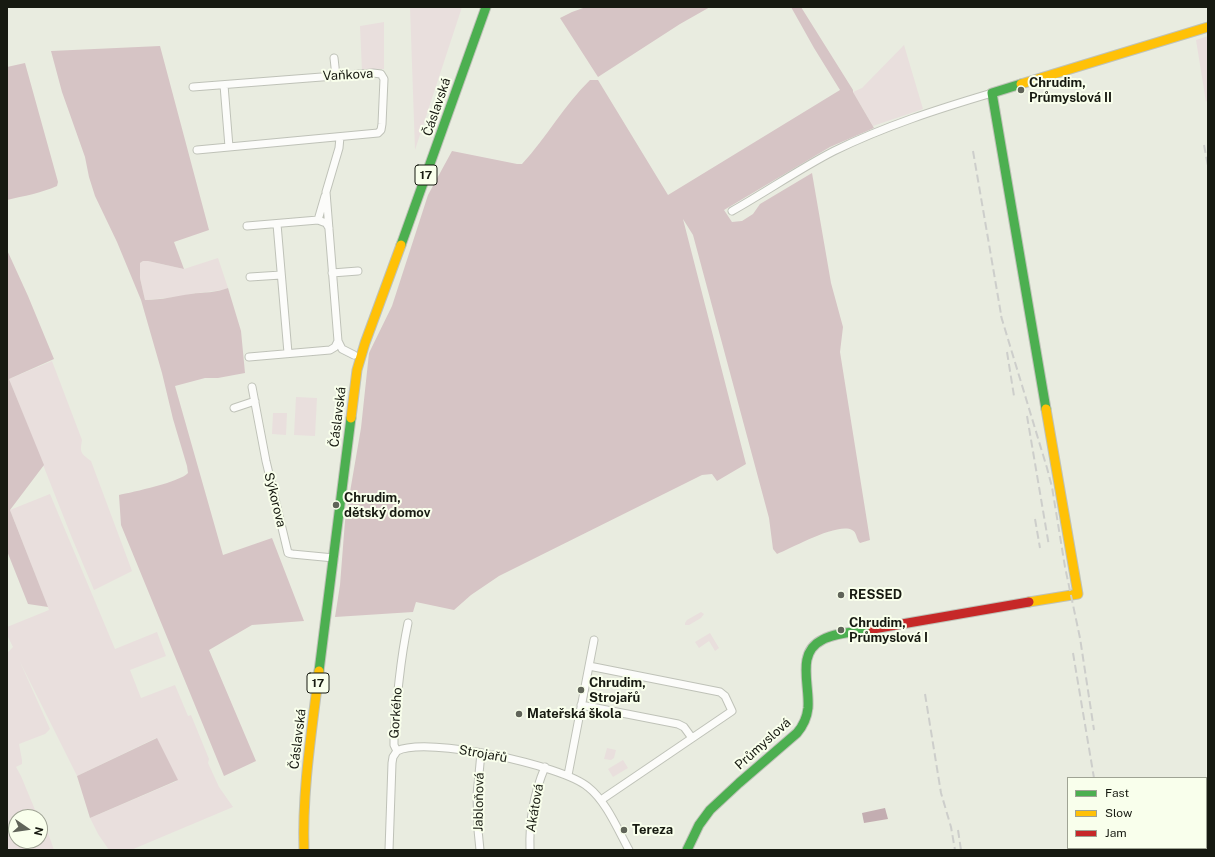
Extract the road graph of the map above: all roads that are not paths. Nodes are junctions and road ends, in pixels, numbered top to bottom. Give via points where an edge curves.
1 (486, 7) edge
2 (1208, 27) edge
3 (334, 58) dead end
4 (336, 76) junction
5 (224, 85) junction
6 (193, 87) dead end
7 (992, 93) junction
8 (340, 138) junction
9 (229, 147) junction
10 (197, 150) dead end
11 (326, 192) junction
12 (732, 211) dead end
13 (318, 220) junction
14 (277, 224) junction
15 (247, 226) dead end
16 (329, 228) junction
17 (358, 270) dead end
18 (332, 273) junction
19 (281, 275) junction
20 (250, 277) dead end
21 (338, 341) junction
22 (330, 350) junction
23 (288, 353) junction
24 (357, 356) junction
25 (249, 357) dead end
26 (252, 387) dead end
27 (255, 401) junction
28 (234, 408) dead end
29 (334, 558) junction
30 (408, 623) dead end
31 (594, 640) dead end
32 (589, 666) junction
33 (581, 705) junction
34 (692, 738) junction
35 (397, 751) junction
36 (481, 753) junction
37 (545, 768) junction
38 (568, 775) junction
39 (601, 800) junction
40 (304, 850) edge
41 (389, 850) edge
42 (480, 850) edge
43 (530, 850) edge
44 (629, 850) edge
45 (687, 850) edge

1 - 24 street, Čáslavská / 17 via 399,252
2 - 7 street
3 - 4 street
4 - 5 street, Vaňkova
4 - 8 street, Vaňkova via 379,73 383,76 384,82 380,132
5 - 6 street, Vaňkova
5 - 9 street
7 - 12 street via 919,116 858,140 813,162
7 - 45 street, Průmyslová via 1078,594 836,635 819,642 806,662 808,707 801,728 710,810 699,825
8 - 9 street, Vaňkova
8 - 11 street
9 - 10 street, Vaňkova
11 - 13 street
11 - 16 street
13 - 14 street
13 - 16 street via 326,223
14 - 15 street
14 - 19 street
16 - 18 street
17 - 18 street
18 - 21 street
19 - 20 street
19 - 23 street
21 - 22 street
21 - 24 street via 342,349
22 - 23 street
22 - 24 street
23 - 25 street
24 - 29 street, Čáslavská / 17
26 - 27 street, Sýkorova
27 - 28 street
27 - 29 street, Sýkorova via 288,553
29 - 40 street, Čáslavská / 17 via 306,787
30 - 35 street, Gorkého via 400,666 394,737
31 - 32 street
32 - 33 street
32 - 34 street via 720,692 725,696 732,711
33 - 34 street via 678,724
33 - 38 street
34 - 39 street
35 - 36 street, Strojařů via 430,747
35 - 41 street, Gorkého via 392,763
36 - 37 street, Strojařů
36 - 42 street, Jabloňová via 477,788
37 - 38 street, Strojařů
37 - 43 street, Akátová via 538,784 530,830
38 - 39 street, Strojařů via 582,782
39 - 44 street, Strojařů

